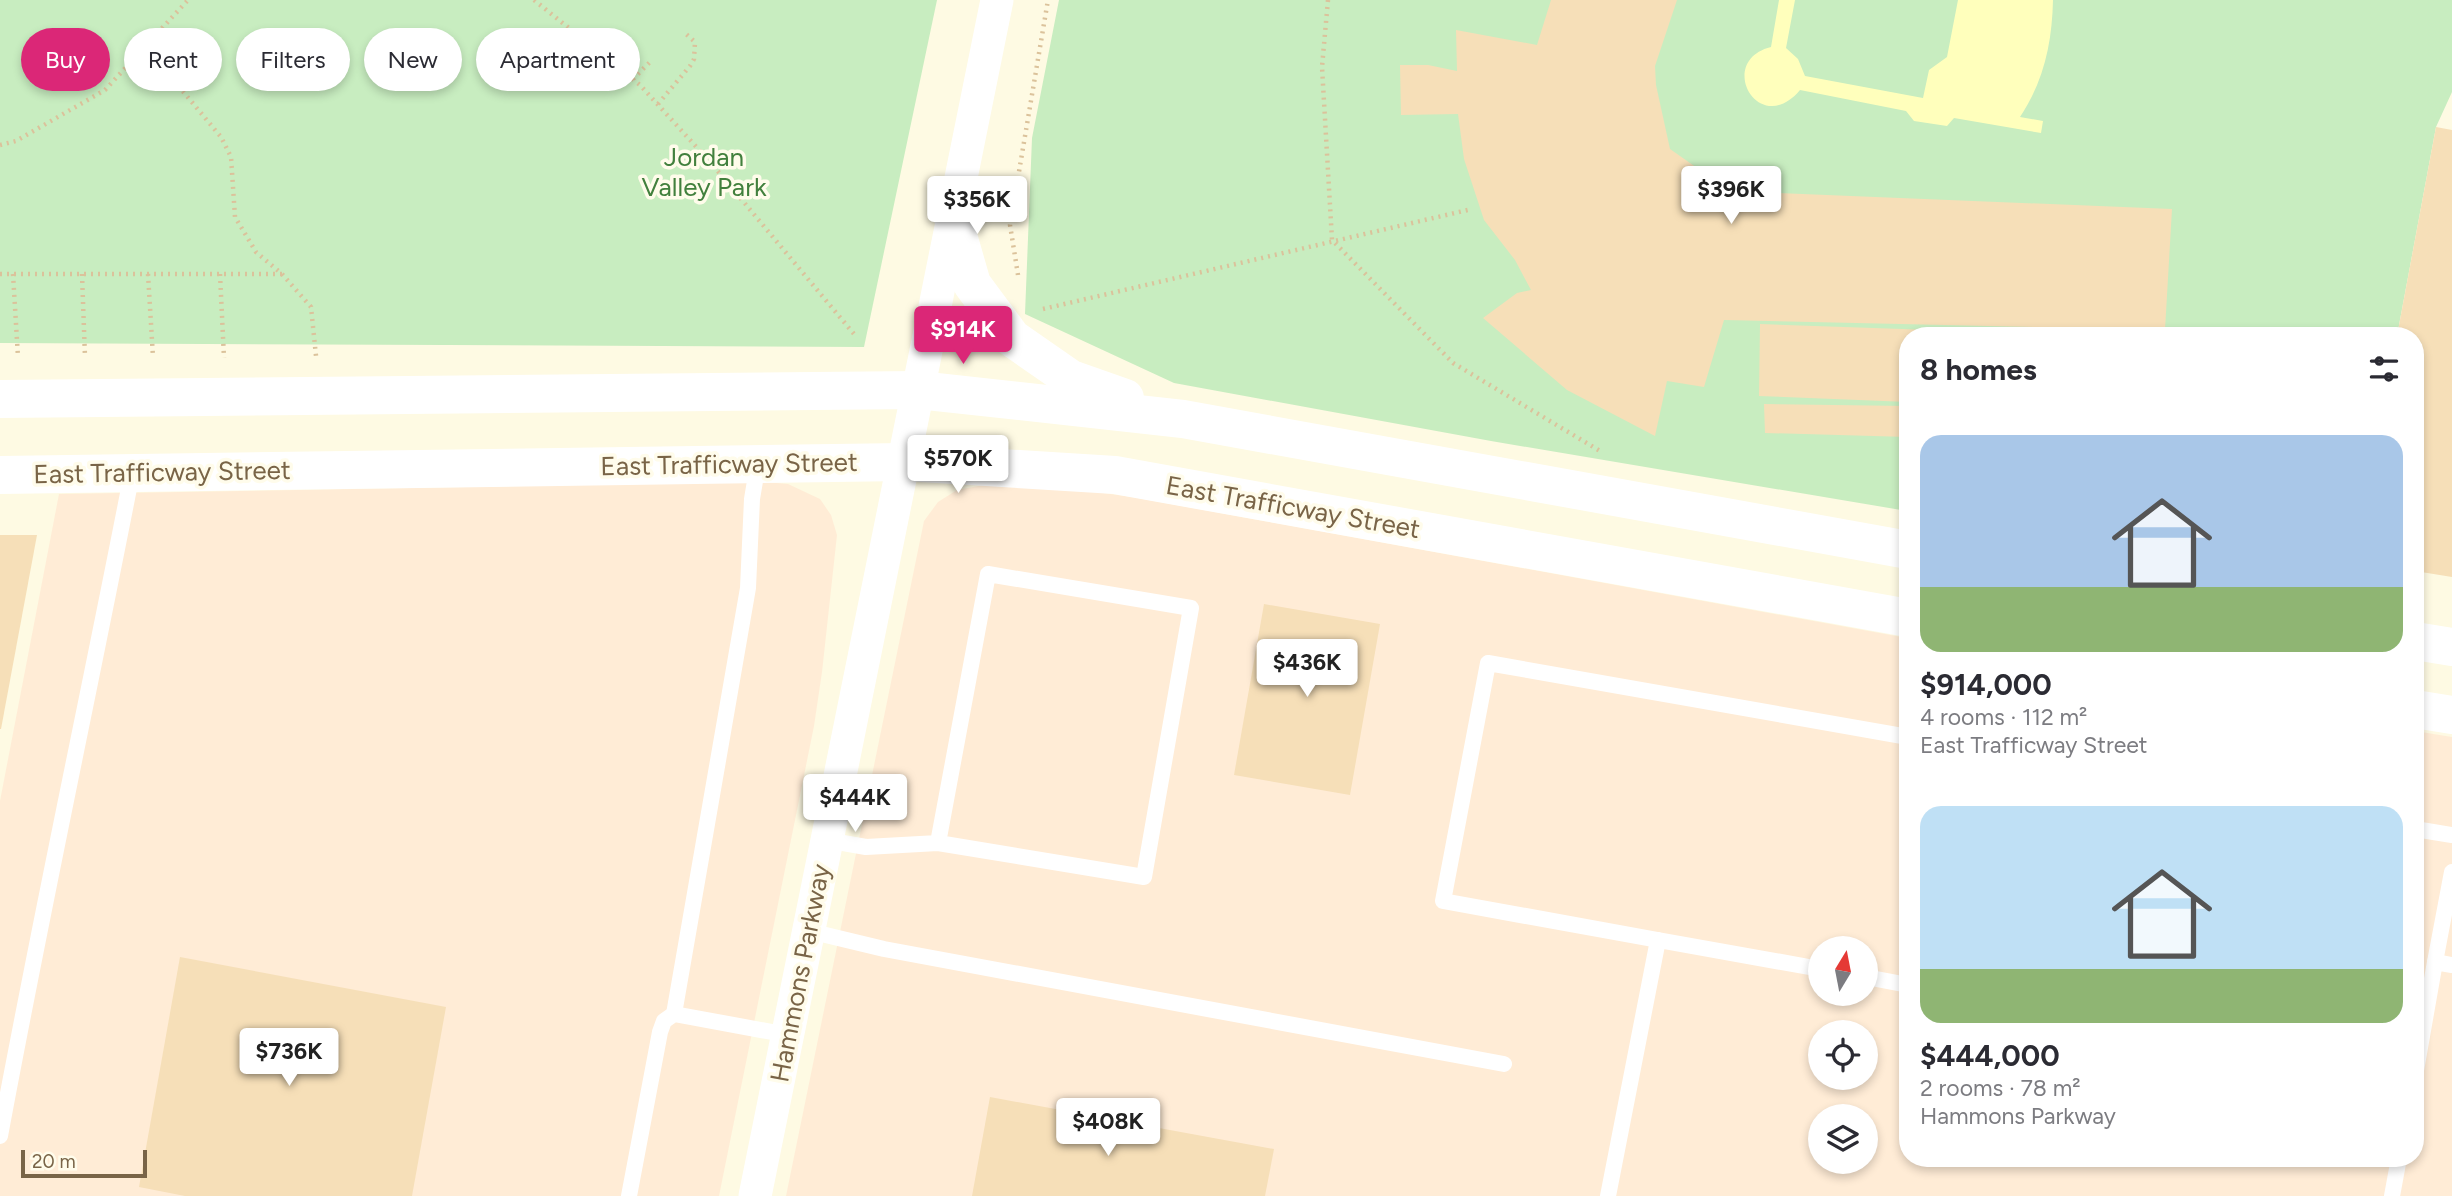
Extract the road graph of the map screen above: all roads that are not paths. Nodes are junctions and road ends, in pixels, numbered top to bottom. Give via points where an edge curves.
1 (997, 0) edge
2 (953, 218) junction
3 (918, 390) junction
4 (0, 399) edge
5 (1183, 419) junction
6 (905, 461) junction
7 (758, 463) junction
8 (132, 473) junction
9 (0, 475) edge
10 (1899, 548) edge
11 (1899, 616) edge
12 (2424, 643) edge
13 (2452, 648) edge
14 (2424, 711) edge
15 (2452, 716) edge
16 (1899, 735) edge
17 (2424, 830) edge
18 (2452, 835) edge
19 (826, 840) junction
20 (938, 843) junction
21 (2452, 872) edge
22 (809, 932) junction
23 (1658, 940) junction
24 (2435, 962) junction
25 (2452, 965) edge
26 (1808, 967) edge
27 (1878, 979) edge
28 (1899, 983) edge
29 (674, 1014) junction
30 (2424, 1026) edge
31 (788, 1035) junction
32 (1504, 1064) dead end
33 (0, 1136) edge
34 (2397, 1167) edge
35 (629, 1196) edge
36 (755, 1196) edge
37 (1608, 1196) edge
38 (2392, 1196) edge

1 - 2 street, Hammons Parkway
2 - 3 street, Hammons Parkway
2 - 5 main road via 972,284 1012,338 1071,379
3 - 4 main road
3 - 5 main road
3 - 6 street, Hammons Parkway
5 - 10 main road
6 - 7 main road, East Trafficway Street
6 - 11 main road, East Trafficway Street via 1115,475
6 - 19 street, Hammons Parkway
7 - 8 main road, East Trafficway Street
7 - 29 lane via 748,588
8 - 9 main road, East Trafficway Street
8 - 33 lane
12 - 13 main road
14 - 15 main road
16 - 23 lane via 1488,663 1443,901
17 - 18 lane
19 - 20 lane via 866,848
19 - 22 street, Hammons Parkway
20 - 20 lane via 1144,877 1191,608 988,574
21 - 24 lane
22 - 31 street, Hammons Parkway
22 - 32 lane
23 - 26 lane
23 - 37 lane
24 - 25 lane
24 - 30 lane
27 - 28 lane
29 - 31 lane
29 - 35 lane via 664,1021 660,1032
31 - 36 street, Hammons Parkway
34 - 38 lane

